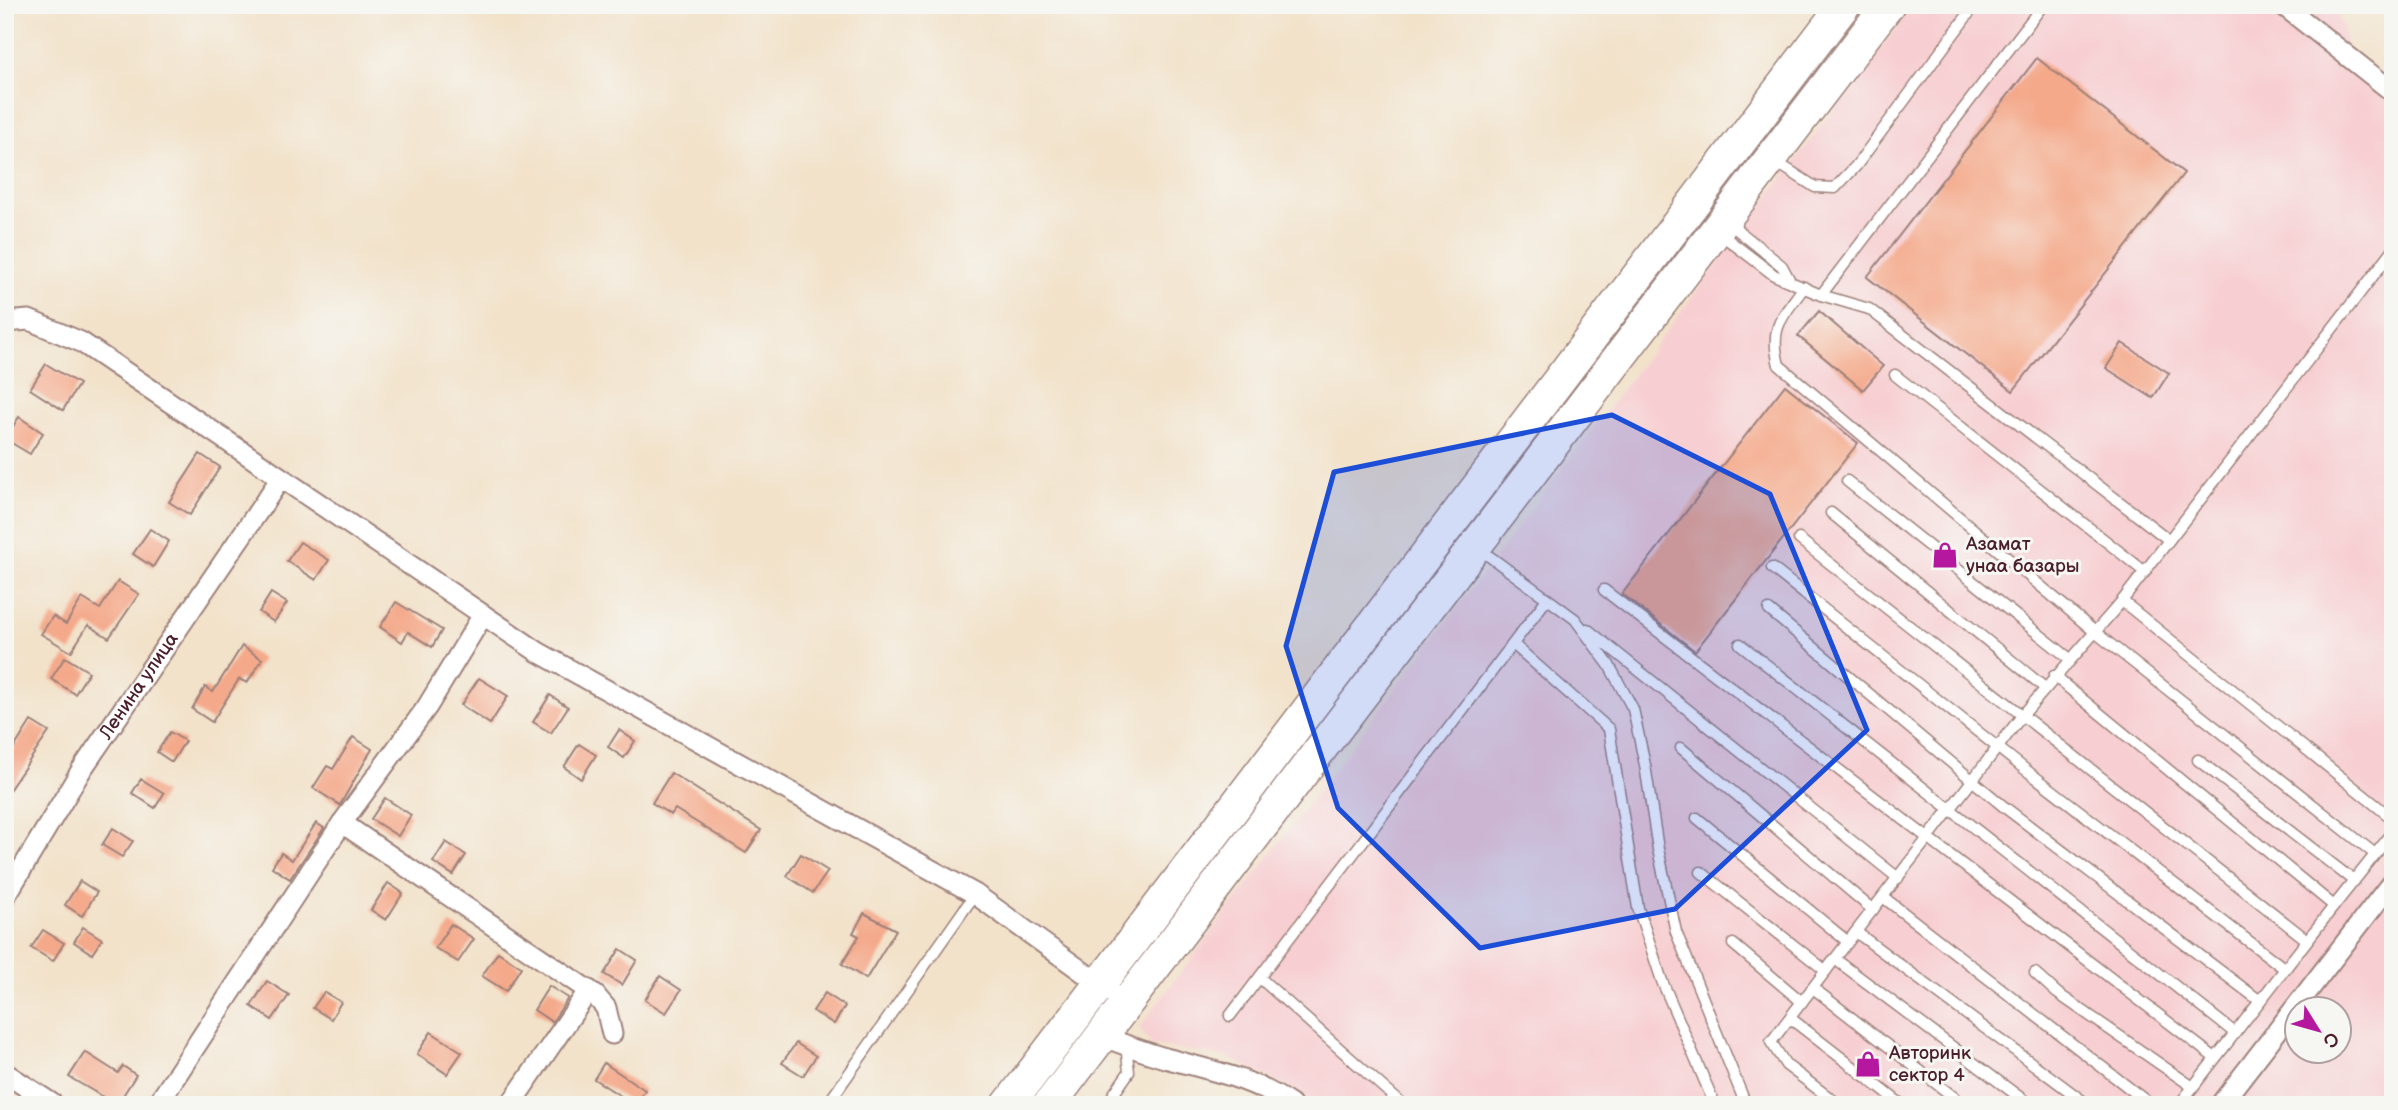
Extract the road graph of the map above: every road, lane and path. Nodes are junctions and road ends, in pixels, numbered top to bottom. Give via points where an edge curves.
1 (1844, 5) edge
2 (1888, 5) edge
3 (1975, 5) edge
4 (2043, 5) edge
5 (2283, 5) edge
6 (2393, 92) edge
7 (1770, 158) junction
8 (1719, 224) junction
9 (2393, 250) edge
10 (1804, 287) junction
11 (1821, 295) junction
12 (5, 322) edge
13 (1895, 375) dead end
14 (281, 478) junction
15 (1847, 481) dead end
16 (1831, 513) dead end
17 (1799, 539) dead end
18 (2169, 540) junction
19 (1475, 545) junction
20 (1772, 568) dead end
21 (2145, 572) junction
22 (1604, 590) dead end
23 (1547, 599) junction
24 (2122, 601) junction
25 (1769, 610) dead end
26 (483, 615) junction
27 (1575, 619) junction
28 (2095, 632) junction
29 (1513, 644) junction
30 (1740, 644) dead end
31 (2070, 659) junction
32 (2054, 676) junction
33 (2045, 688) junction
34 (2021, 717) junction
35 (1998, 747) junction
36 (1681, 748) dead end
37 (2198, 760) dead end
38 (1974, 779) junction
39 (1950, 810) junction
40 (1697, 818) dead end
41 (2393, 819) edge
42 (342, 823) junction
43 (2393, 832) edge
44 (1927, 840) junction
45 (2375, 854) junction
46 (1701, 872) dead end
47 (1898, 878) junction
48 (2354, 881) junction
49 (2393, 881) edge
50 (975, 894) junction
51 (5, 897) edge
52 (1883, 897) junction
53 (2334, 906) junction
54 (1873, 909) junction
55 (1856, 932) junction
56 (2307, 940) junction
57 (1848, 943) junction
58 (1733, 944) dead end
59 (1835, 959) junction
60 (2285, 969) junction
61 (1826, 971) junction
62 (2035, 973) dead end
63 (1260, 978) junction
64 (1101, 982) junction
65 (1813, 988) junction
66 (589, 990) junction
67 (2260, 1001) junction
68 (1802, 1002) junction
69 (1126, 1003) junction
70 (1230, 1016) dead end
71 (1790, 1018) junction
72 (2235, 1033) junction
73 (612, 1034) dead end
74 (1114, 1041) junction
75 (2215, 1058) junction
76 (5, 1073) edge
77 (2193, 1087) junction
78 (54, 1105) edge
79 (157, 1105) edge
80 (510, 1105) edge
81 (827, 1105) edge
82 (1008, 1105) edge
83 (1049, 1105) edge
84 (1105, 1105) edge
85 (1291, 1105) edge
86 (1403, 1105) edge
87 (1715, 1105) edge
88 (1746, 1105) edge
89 (1839, 1105) edge
90 (1902, 1105) edge
91 (1964, 1105) edge
92 (2030, 1105) edge
93 (2088, 1105) edge
94 (2151, 1105) edge
95 (2179, 1105) edge
96 (2220, 1105) edge

1 - 64 main road
2 - 7 main road
3 - 7 lane via 1835,188 1815,187
4 - 11 lane
5 - 6 street
7 - 8 main road
8 - 10 lane via 1774,275
8 - 19 main road
9 - 18 lane
10 - 11 lane
10 - 28 lane via 1773,340 1779,365
11 - 18 lane via 1869,309
12 - 14 street via 29,320 81,342
13 - 21 lane
14 - 26 street
14 - 51 street, Ленина улица via 82,769
15 - 31 lane
16 - 33 lane
17 - 34 lane
18 - 21 lane
19 - 23 lane
19 - 69 main road
20 - 35 lane
21 - 24 lane
22 - 44 lane
23 - 27 lane
23 - 29 lane
24 - 28 lane
24 - 41 lane
25 - 38 lane
26 - 42 street via 427,707
26 - 50 street via 538,652
27 - 47 lane
27 - 88 lane via 1609,665 1633,709 1676,932
28 - 31 lane
28 - 45 lane
29 - 63 lane
29 - 87 lane via 1609,729 1638,908 1662,981
30 - 39 lane
31 - 32 lane
32 - 33 lane
32 - 53 lane
33 - 34 lane
34 - 35 lane
34 - 56 lane
35 - 38 lane
35 - 60 lane
36 - 54 lane
37 - 48 lane
38 - 39 lane
38 - 67 lane via 2003,806
39 - 44 lane
39 - 72 lane
40 - 57 lane
42 - 66 street
42 - 79 street
43 - 45 lane
44 - 47 lane
44 - 75 lane
45 - 48 lane
46 - 61 lane
47 - 52 lane
48 - 53 lane
49 - 96 street
50 - 64 street
50 - 81 lane
52 - 54 lane
52 - 94 lane
53 - 56 lane
54 - 55 lane
55 - 57 lane
55 - 93 lane
56 - 60 lane
57 - 59 lane
58 - 68 lane
59 - 61 lane
59 - 92 lane
60 - 67 lane
61 - 65 lane
62 - 77 lane
63 - 70 lane
63 - 86 lane
64 - 69 street
64 - 82 main road
65 - 68 lane
65 - 91 lane
66 - 73 street via 606,1008
66 - 80 street
67 - 72 lane
68 - 71 lane
69 - 74 main road
71 - 89 lane via 1771,1042 1778,1055
71 - 90 lane
72 - 75 lane
74 - 83 main road
74 - 84 lane via 1129,1072
74 - 85 street via 1222,1071
75 - 77 lane
76 - 78 street
77 - 95 lane

